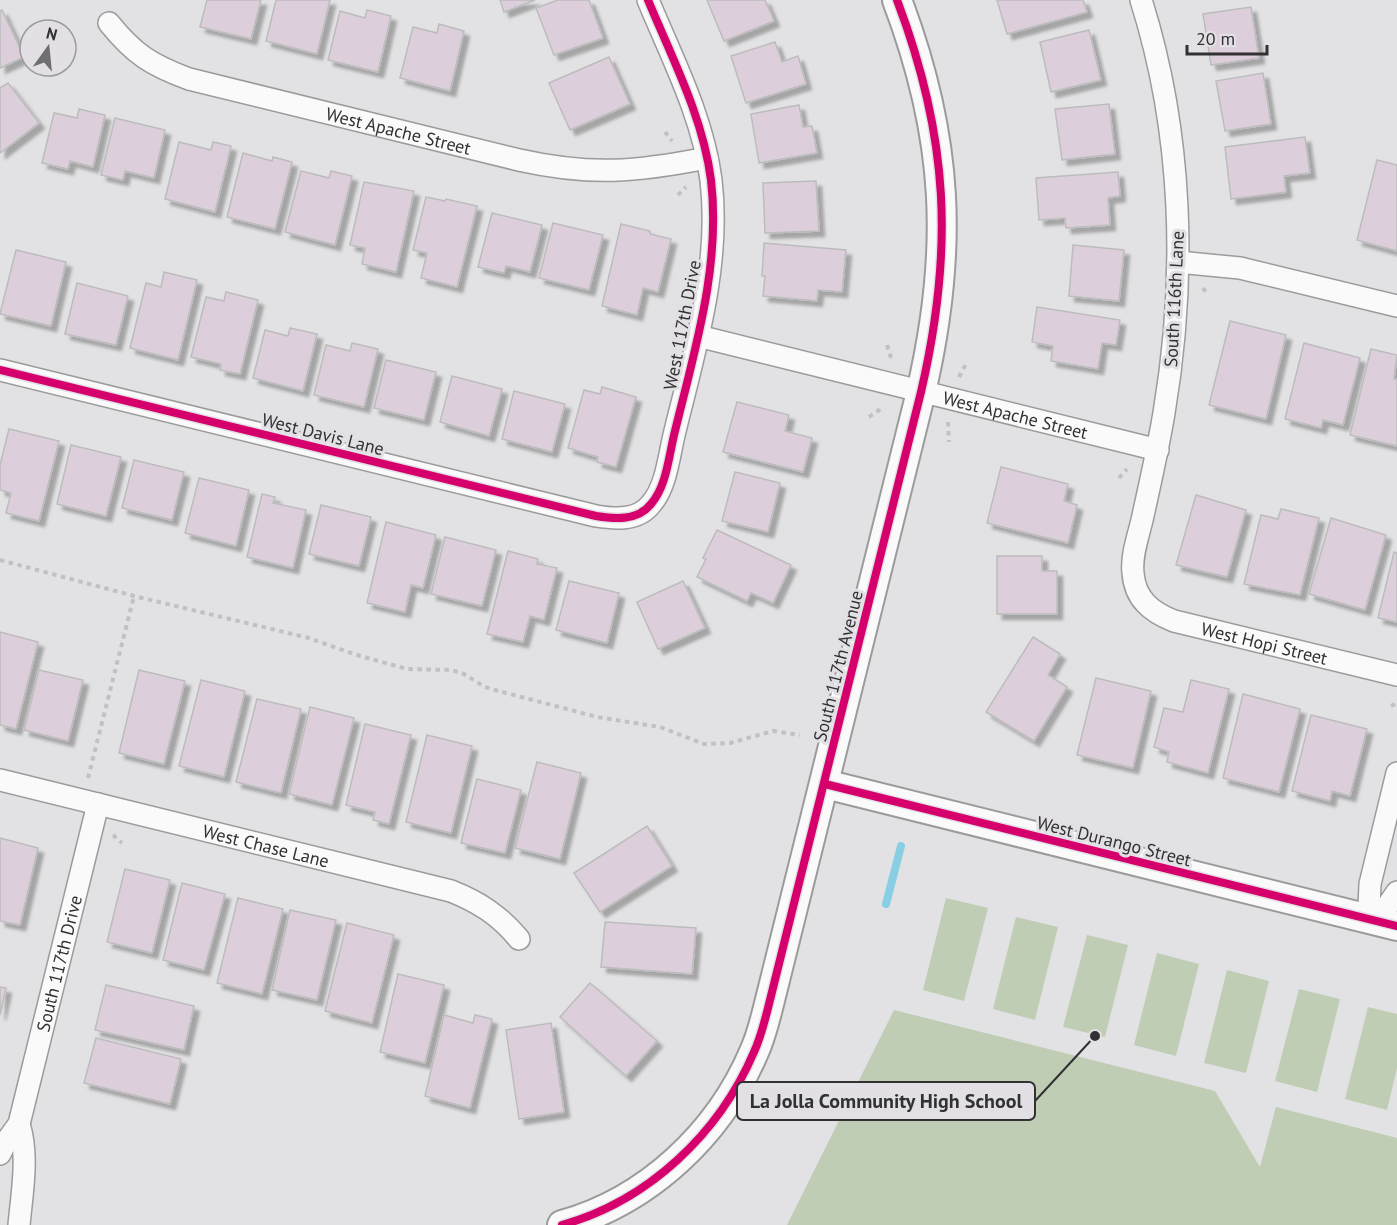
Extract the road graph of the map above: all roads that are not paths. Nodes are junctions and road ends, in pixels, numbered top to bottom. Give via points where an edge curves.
1 (648, 0) edge
2 (1141, 0) edge
3 (901, 11) edge
4 (109, 22) dead end
5 (707, 158) junction
6 (1178, 262) junction
7 (1397, 306) edge
8 (698, 336) junction
9 (0, 370) edge
10 (921, 392) junction
11 (1158, 450) junction
12 (640, 514) joint
13 (1139, 597) joint
14 (1397, 675) edge
15 (1397, 773) edge
16 (0, 780) edge
17 (825, 784) junction
18 (98, 804) junction
19 (1397, 892) edge
20 (1385, 923) edge
21 (519, 939) dead end
22 (10, 1122) edge
23 (0, 1154) edge
24 (19, 1225) edge
25 (562, 1225) edge

1 - 5 street, West 117th Drive via 696,117
2 - 6 street, South 116th Lane via 1158,59 1173,151
3 - 10 street, South 117th Avenue via 927,93 940,172 942,249 937,311
4 - 5 street, West Apache Street via 144,59 189,80 528,162 605,172
5 - 8 street, West 117th Drive via 712,258
6 - 7 street via 1240,268
6 - 11 street, South 116th Lane via 1170,374
8 - 10 street, West Apache Street
8 - 12 street, West 117th Drive via 663,478 651,504
9 - 12 street, West Davis Lane via 596,516 626,518
10 - 11 street, West Apache Street
10 - 17 street, South 117th Avenue
11 - 13 street, South 116th Lane via 1134,557 1134,584
13 - 14 street, West Hopi Street via 1150,609 1174,621
15 - 20 street via 1370,884 1369,909
16 - 18 street, West Chase Lane
17 - 20 street, West Durango Street
17 - 25 street, South 117th Avenue via 763,1026 734,1092 700,1137 663,1173 620,1201
18 - 21 street, West Chase Lane via 451,891 490,910
18 - 22 street, South 117th Drive
19 - 20 street
22 - 23 street, South 117th Drive
22 - 24 street, South 117th Drive via 23,1137 25,1155

